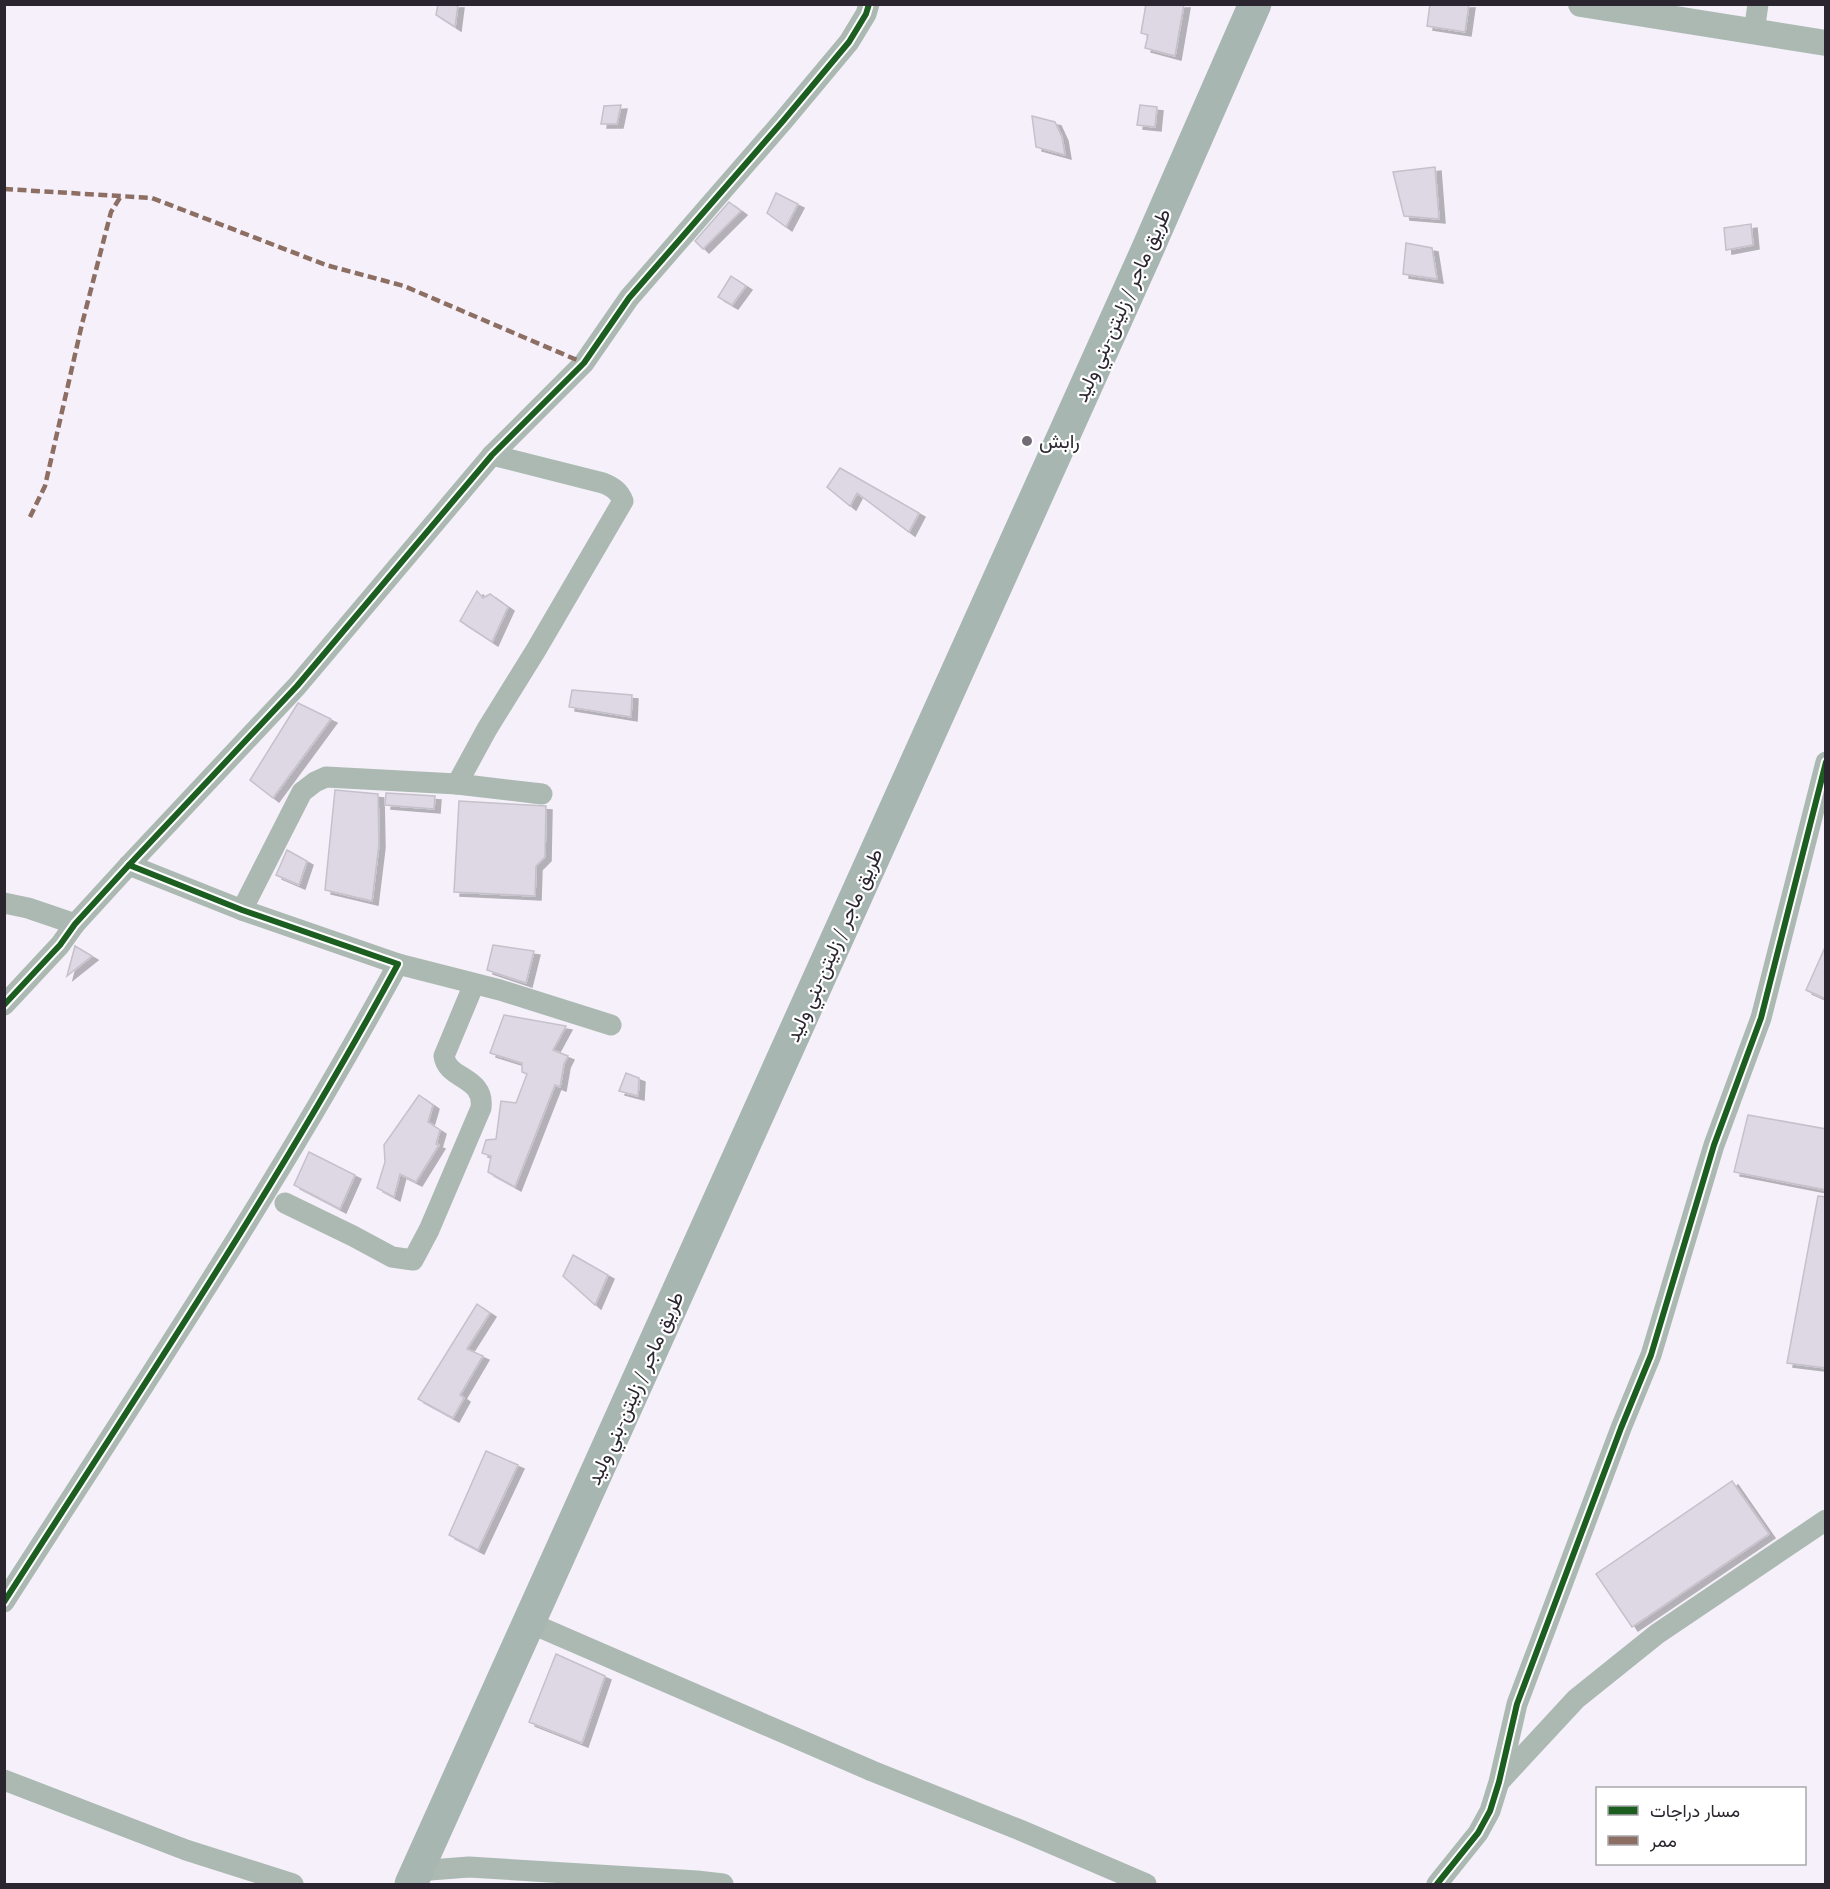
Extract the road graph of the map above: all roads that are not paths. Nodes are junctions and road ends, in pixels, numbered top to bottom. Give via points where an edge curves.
1 (869, 4) edge
2 (1255, 4) edge
3 (1581, 4) edge
4 (1758, 4) edge
5 (1754, 32) junction
6 (1826, 43) edge
7 (492, 455) junction
8 (1826, 762) edge
9 (457, 784) junction
10 (542, 794) dead end
11 (129, 865) junction
12 (4, 903) edge
13 (242, 910) junction
14 (75, 924) junction
15 (398, 964) junction
16 (474, 984) junction
17 (4, 1005) edge
18 (611, 1025) dead end
19 (285, 1203) dead end
20 (1826, 1520) edge
21 (4, 1602) edge
22 (528, 1622) junction
23 (4, 1780) edge
24 (1499, 1782) junction
25 (414, 1878) edge
26 (293, 1884) edge
27 (723, 1884) edge
28 (1146, 1884) edge
29 (1437, 1884) edge

1 - 7 street via 849,42 628,298 584,363
2 - 22 highway, طريق ماجر / زليتن-بني وليد
3 - 5 street
4 - 5 street
5 - 6 street
7 - 9 street via 603,483 613,487 623,501
7 - 11 street via 297,686
8 - 24 street via 1761,1018 1714,1145 1651,1355 1517,1704
9 - 10 street
9 - 13 street via 326,777 315,782 302,792
11 - 13 street
11 - 14 street
12 - 14 street
13 - 15 street
14 - 17 street
15 - 16 street
15 - 21 street via 256,1209
16 - 18 street
16 - 19 street via 444,1056 448,1067 479,1091 481,1108 414,1260 392,1257
20 - 24 street via 1658,1634 1594,1684
22 - 25 highway, طريق ماجر / زليتن-بني وليد
22 - 28 street via 872,1772
23 - 26 street via 186,1850
24 - 29 street via 1478,1833
25 - 27 street via 469,1868

